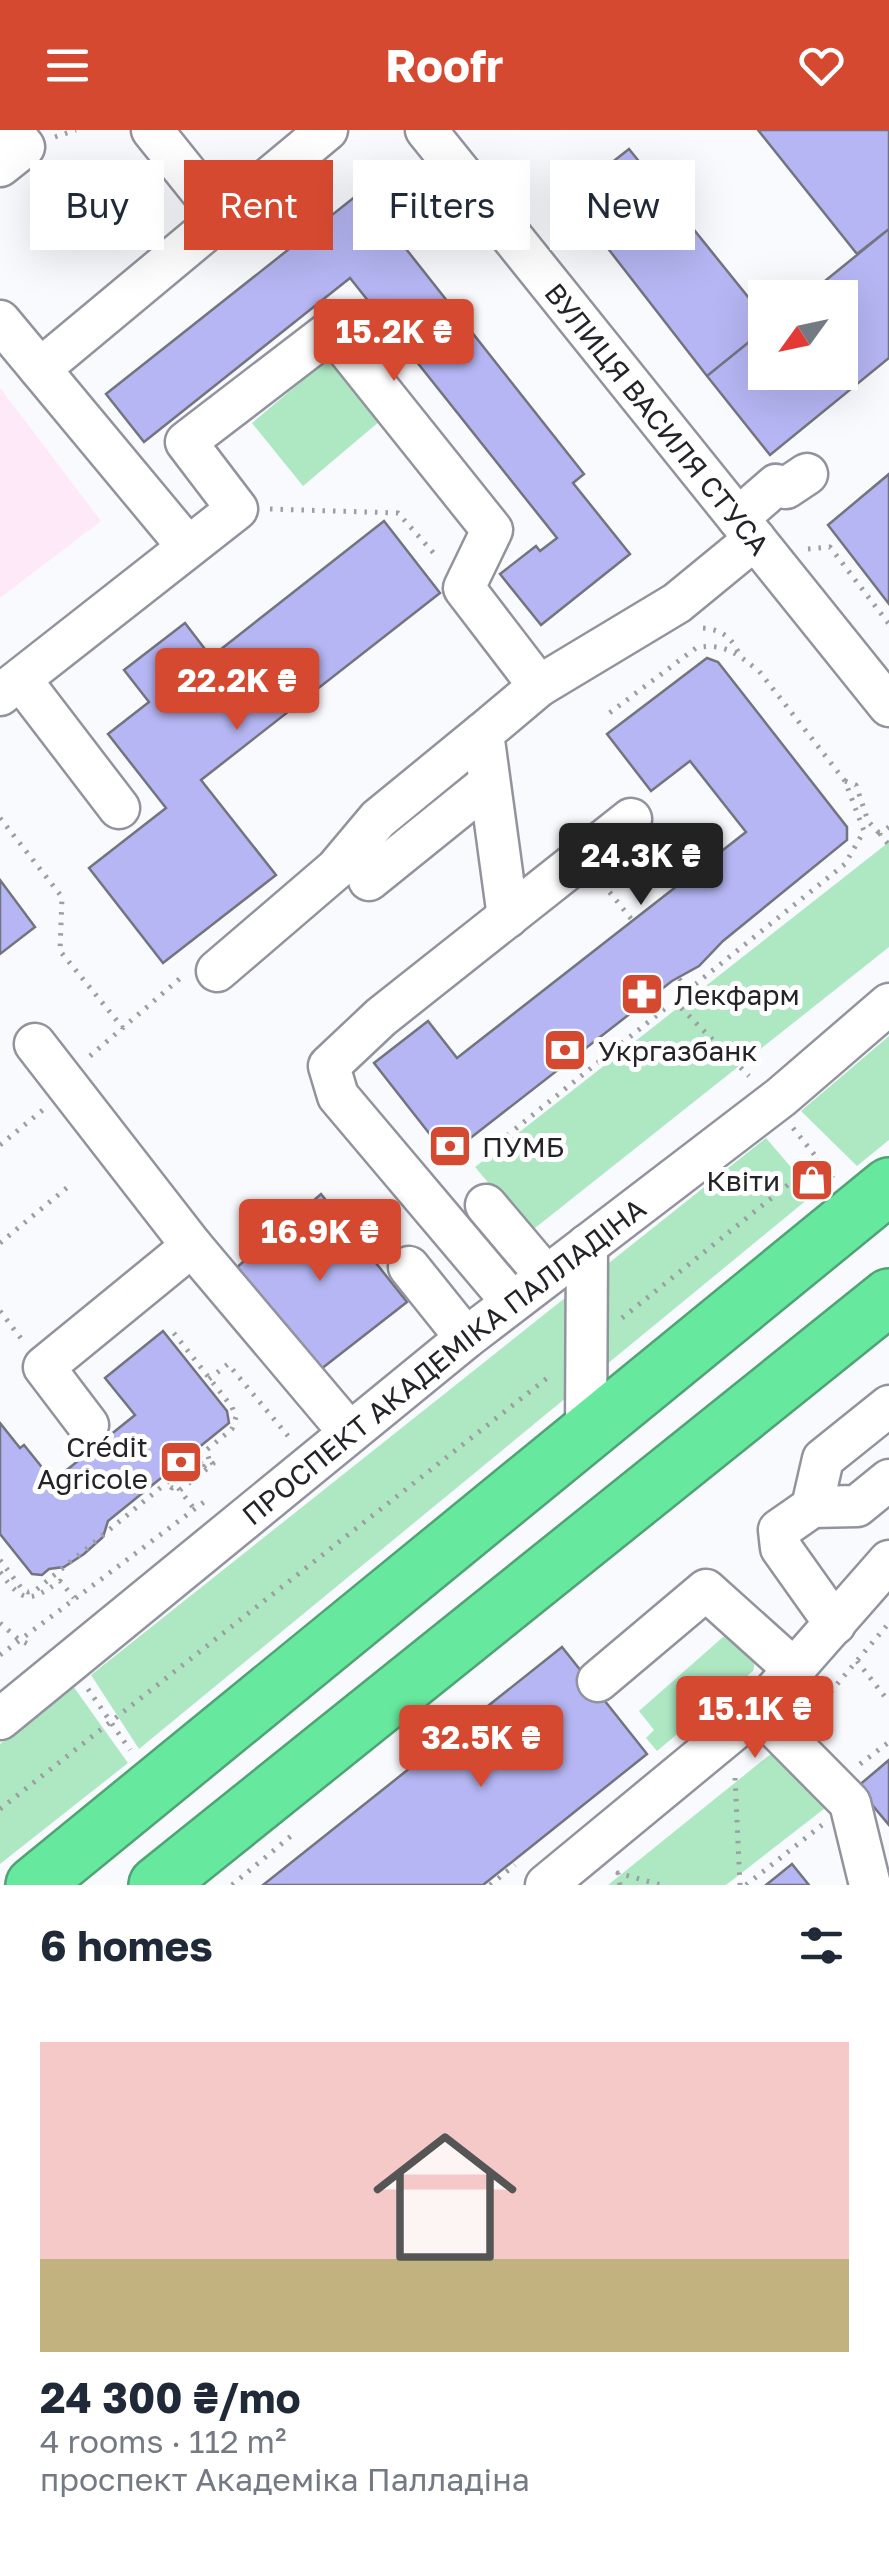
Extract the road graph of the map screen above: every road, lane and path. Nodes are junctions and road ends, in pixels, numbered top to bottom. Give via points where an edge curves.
1 (10, 130) edge
2 (152, 130) edge
3 (327, 130) edge
4 (426, 130) edge
5 (290, 160) edge
6 (0, 166) edge
7 (184, 170) edge
8 (184, 247) edge
9 (0, 321) edge
10 (40, 368) junction
11 (807, 474) dead end
12 (237, 508) junction
13 (746, 528) junction
14 (188, 547) junction
15 (464, 588) junction
16 (697, 628) dead end
17 (741, 658) junction
18 (539, 686) junction
19 (10, 687) edge
20 (889, 706) edge
21 (608, 714) dead end
22 (483, 733) junction
23 (845, 781) junction
24 (488, 784) junction
25 (119, 808) dead end
26 (0, 818) edge
27 (631, 819) dead end
28 (889, 826) edge
29 (880, 834) junction
30 (889, 845) edge
31 (582, 858) junction
32 (369, 880) dead end
33 (508, 918) junction
34 (632, 921) dead end
35 (207, 967) joint
36 (679, 979) dead end
37 (688, 990) junction
38 (889, 1004) edge
39 (123, 1028) junction
40 (35, 1044) dead end
41 (64, 1080) junction
42 (755, 1082) dead end
43 (500, 1142) dead end
44 (0, 1145) edge
45 (819, 1160) dead end
46 (69, 1186) dead end
47 (889, 1186) edge
48 (486, 1205) dead end
49 (0, 1243) edge
50 (586, 1245) junction
51 (192, 1246) junction
52 (410, 1267) dead end
53 (546, 1276) junction
54 (889, 1297) edge
55 (512, 1302) junction
56 (169, 1326) dead end
57 (466, 1338) junction
58 (587, 1346) junction
59 (210, 1378) junction
60 (889, 1406) edge
61 (88, 1424) dead end
62 (349, 1432) junction
63 (288, 1436) dead end
64 (586, 1436) junction
65 (171, 1478) junction
66 (889, 1480) edge
67 (180, 1490) dead end
68 (812, 1507) junction
69 (195, 1510) dead end
70 (0, 1560) edge
71 (889, 1560) edge
72 (0, 1572) edge
73 (74, 1598) dead end
74 (0, 1622) edge
75 (835, 1624) junction
76 (0, 1655) edge
77 (857, 1661) dead end
78 (795, 1670) junction
79 (598, 1680) dead end
80 (889, 1702) edge
81 (758, 1710) junction
82 (0, 1720) edge
83 (735, 1778) dead end
84 (850, 1803) junction
85 (0, 1809) edge
86 (34, 1885) edge
87 (157, 1885) edge
88 (546, 1885) edge
89 (620, 1885) edge
90 (661, 1885) edge
91 (743, 1885) edge
92 (870, 1885) edge

1 - 6 street via 24,147
2 - 7 street
3 - 5 street
4 - 13 street, ВУЛИЦЯ ВАСИЛЯ СТУСА
8 - 10 street
9 - 10 street
10 - 14 street
11 - 13 street via 786,488 776,486
12 - 14 street
12 - 15 path via 398,513
12 - 15 street via 186,442 332,330 492,530
13 - 18 street via 677,603
13 - 20 street, ВУЛИЦЯ ВАСИЛЯ СТУСА
14 - 19 street
15 - 18 street
16 - 17 path via 734,640
17 - 21 path via 714,644 696,648
17 - 23 path via 759,671
18 - 22 street
19 - 25 street
22 - 24 street
22 - 35 street via 378,819 336,869
23 - 29 path via 856,785 868,821
23 - 37 path via 864,831 844,864
24 - 32 street
24 - 33 street
26 - 39 path via 62,897 60,951
27 - 31 street
28 - 29 path
29 - 30 path
31 - 33 street
31 - 34 path
33 - 55 street via 329,1066 338,1096
35 - 39 path
36 - 37 path
37 - 42 path via 695,998 682,1008
37 - 43 path
38 - 50 street, ПРОСПЕКТ АКАДЕМІКА ПАЛЛАДІНА
39 - 41 path
40 - 41 street
41 - 44 path via 50,1104
41 - 51 street
45 - 58 path
46 - 49 path
47 - 64 highway
48 - 53 street
50 - 53 street, ПРОСПЕКТ АКАДЕМІКА ПАЛЛАДІНА
50 - 58 street
51 - 61 street via 44,1366
51 - 62 street
52 - 57 street
53 - 55 street, ПРОСПЕКТ АКАДЕМІКА ПАЛЛАДІНА
54 - 87 highway
55 - 57 street, ПРОСПЕКТ АКАДЕМІКА ПАЛЛАДІНА
56 - 59 path
57 - 62 street, ПРОСПЕКТ АКАДЕМІКА ПАЛЛАДІНА
58 - 64 street
58 - 85 path
59 - 63 path via 228,1364
59 - 65 path via 235,1422
60 - 68 street via 824,1458
62 - 82 street, ПРОСПЕКТ АКАДЕМІКА ПАЛЛАДІНА
64 - 86 highway
65 - 67 path via 208,1456 184,1482 213,1464
65 - 69 path via 170,1486
65 - 70 path via 36,1590 22,1588
66 - 68 street via 857,1506
68 - 75 street via 780,1530 781,1548
71 - 75 street
72 - 73 path via 26,1598 60,1581
74 - 76 path via 18,1639
75 - 78 street
77 - 80 path
78 - 79 street via 706,1590
78 - 81 street
81 - 84 street
81 - 88 street
83 - 91 path
84 - 91 path
84 - 92 street
89 - 90 path via 618,1872

